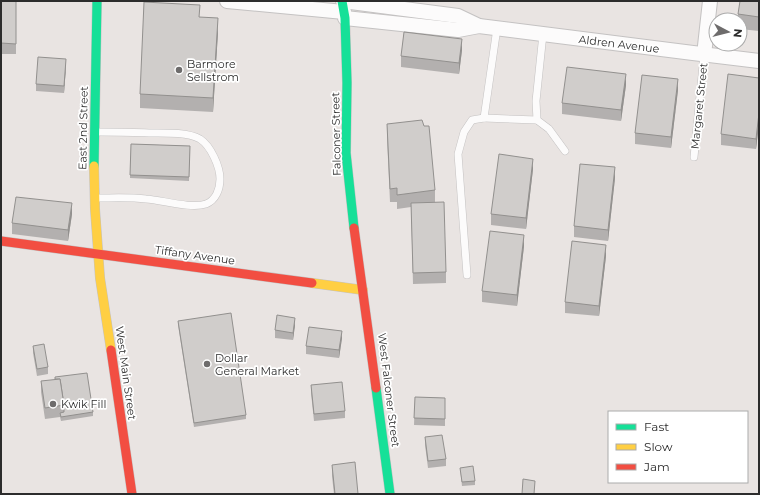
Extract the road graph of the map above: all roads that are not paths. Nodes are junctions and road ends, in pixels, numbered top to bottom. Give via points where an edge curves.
1 (97, 1) edge
2 (710, 1) edge
3 (234, 2) edge
4 (343, 8) edge
5 (497, 28) junction
6 (543, 34) junction
7 (704, 55) junction
8 (759, 61) edge
9 (484, 118) junction
10 (537, 120) junction
11 (95, 132) junction
12 (565, 151) dead end
13 (694, 157) dead end
14 (95, 198) junction
15 (1, 241) edge
16 (98, 255) junction
17 (467, 275) dead end
18 (363, 290) junction
19 (132, 494) edge
20 (390, 494) edge

1 - 11 street, East 2nd Street
2 - 7 street
3 - 4 street, Aldren Avenue
4 - 5 street, Aldren Avenue via 458,30 479,26
4 - 18 street, Falconer Street via 347,83 346,153
5 - 6 street, Aldren Avenue
5 - 9 lane
6 - 7 street, Aldren Avenue
6 - 10 lane via 536,101
7 - 8 street, Aldren Avenue
7 - 13 lane, Margaret Street
9 - 10 lane
9 - 17 lane via 472,120 464,132 458,154
10 - 12 lane via 549,129
11 - 14 street, East 2nd Street
11 - 14 lane via 179,133 200,139 215,159 220,178 214,198 207,204 190,206 135,198
14 - 16 street, East 2nd Street
15 - 16 street, Tiffany Avenue
16 - 18 street, Tiffany Avenue
16 - 19 street, West Main Street
18 - 20 street, West Falconer Street

